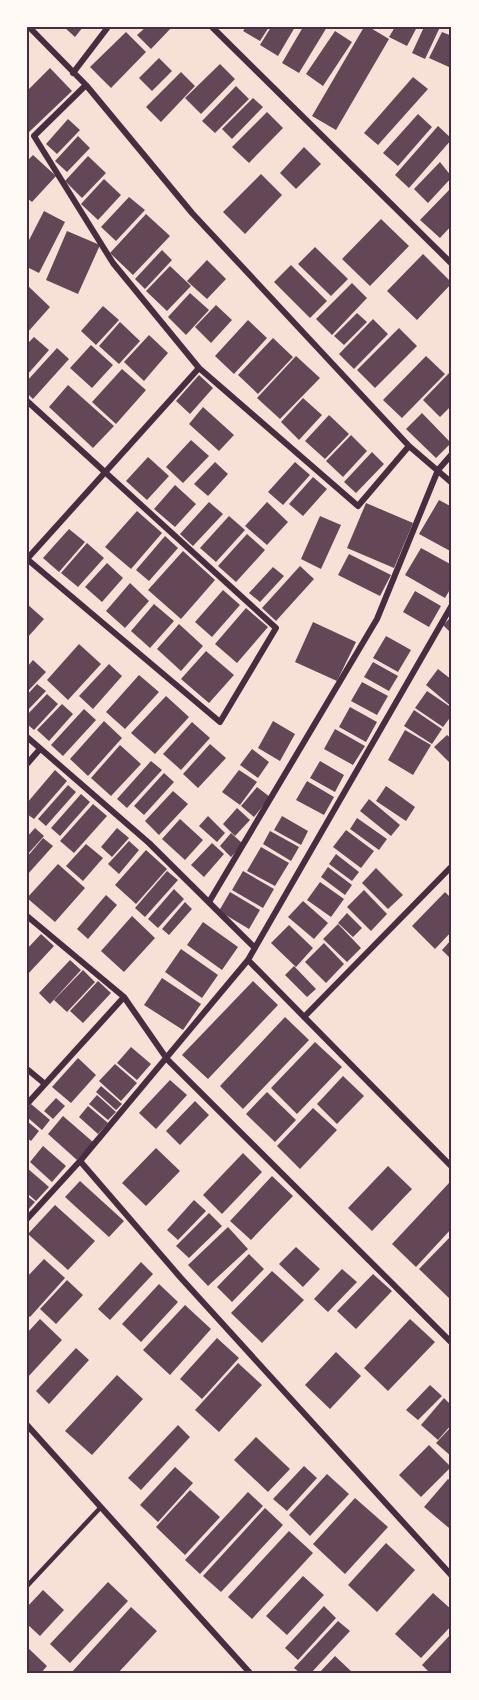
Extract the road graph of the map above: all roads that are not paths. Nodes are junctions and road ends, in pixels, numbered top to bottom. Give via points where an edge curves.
1 (30, 27) edge
2 (108, 27) edge
3 (212, 27) edge
4 (73, 73) junction
5 (86, 85) junction
6 (452, 264) edge
7 (199, 368) junction
8 (27, 401) edge
9 (409, 446) junction
10 (452, 454) edge
11 (438, 470) junction
12 (103, 472) junction
13 (452, 483) edge
14 (27, 559) edge
15 (452, 606) edge
16 (27, 737) edge
17 (40, 749) junction
18 (27, 764) edge
19 (452, 866) edge
20 (209, 902) junction
21 (27, 916) edge
22 (255, 948) junction
23 (248, 960) junction
24 (124, 997) junction
25 (304, 1017) junction
26 (167, 1059) junction
27 (27, 1069) edge
28 (45, 1084) junction
29 (27, 1104) edge
30 (80, 1161) junction
31 (452, 1167) edge
32 (27, 1219) edge
33 (452, 1343) edge
34 (27, 1425) edge
35 (101, 1508) junction
36 (452, 1576) edge
37 (28, 1585) edge
38 (250, 1673) edge

1 - 4 street
2 - 4 street
3 - 6 street
4 - 5 street
5 - 7 street via 34,136 112,263
5 - 9 street via 192,213
7 - 9 street via 358,506
7 - 12 street
8 - 12 street
9 - 11 street
10 - 11 street
11 - 13 street
11 - 20 street via 376,619
12 - 14 street
12 - 14 street via 276,628 220,722
15 - 22 street
16 - 17 street
17 - 18 street
17 - 20 street via 149,843
19 - 25 street
20 - 22 street
21 - 24 street
22 - 23 street
23 - 25 street
23 - 26 street
24 - 26 street
24 - 28 street
25 - 31 street
26 - 30 street
26 - 33 street
27 - 28 street
28 - 29 street
30 - 32 street
30 - 36 street
34 - 35 street
35 - 37 lane
35 - 38 street

